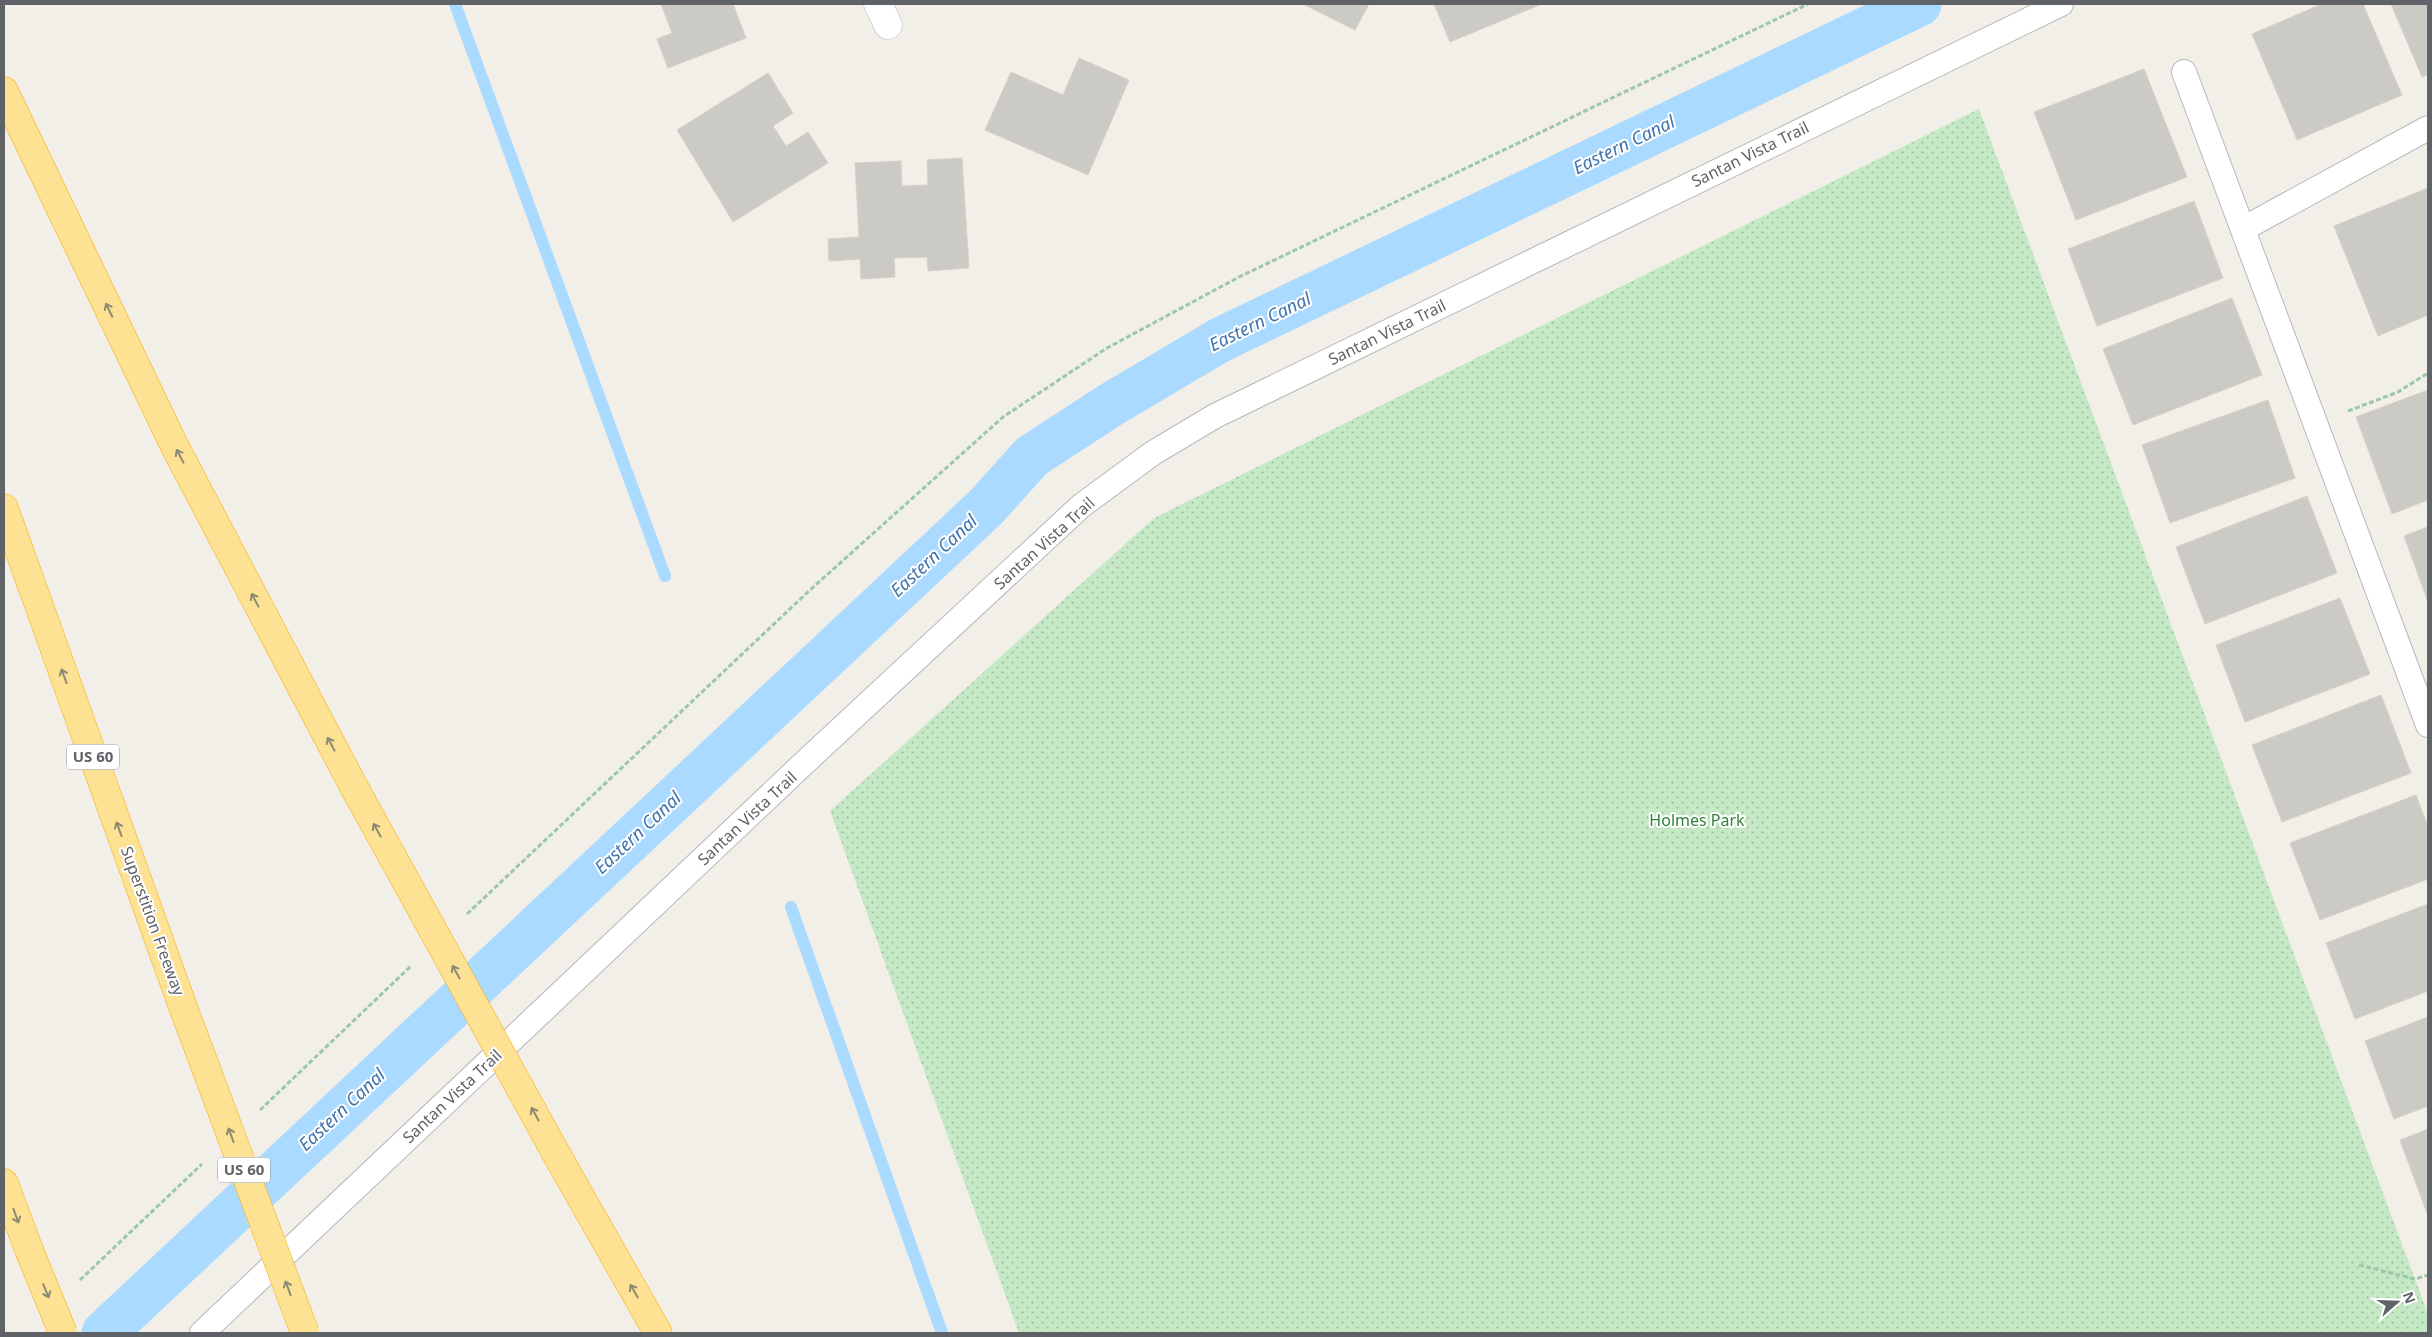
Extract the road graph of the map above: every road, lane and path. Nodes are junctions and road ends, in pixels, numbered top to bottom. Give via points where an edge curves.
1 (1808, 4) edge
2 (2060, 4) edge
3 (2184, 72) dead end
4 (4, 92) edge
5 (2428, 128) edge
6 (2243, 229) junction
7 (2428, 373) edge
8 (2315, 424) junction
9 (4, 508) edge
10 (2428, 725) edge
11 (463, 917) dead end
12 (413, 965) dead end
13 (254, 1115) dead end
14 (204, 1163) dead end
15 (4, 1183) edge
16 (2359, 1265) dead end
17 (2428, 1274) edge
18 (74, 1285) dead end
19 (63, 1333) edge
20 (202, 1333) edge
21 (305, 1333) edge
22 (658, 1333) edge

1 - 11 path via 1238,277 1108,348 1003,417 810,590
2 - 20 lane, Santan Vista Trail via 1215,416 1153,453 1081,506 802,765
3 - 6 lane
22 -> 4 highway, bridge via 354,787 175,447
5 - 6 lane
6 - 8 lane
7 - 8 path via 2398,392
8 - 10 lane
21 -> 9 highway, Superstition Freeway / US 60, bridge via 183,1006
12 - 13 path
14 - 18 path
15 -> 19 highway, bridge
16 - 17 path via 2415,1279

